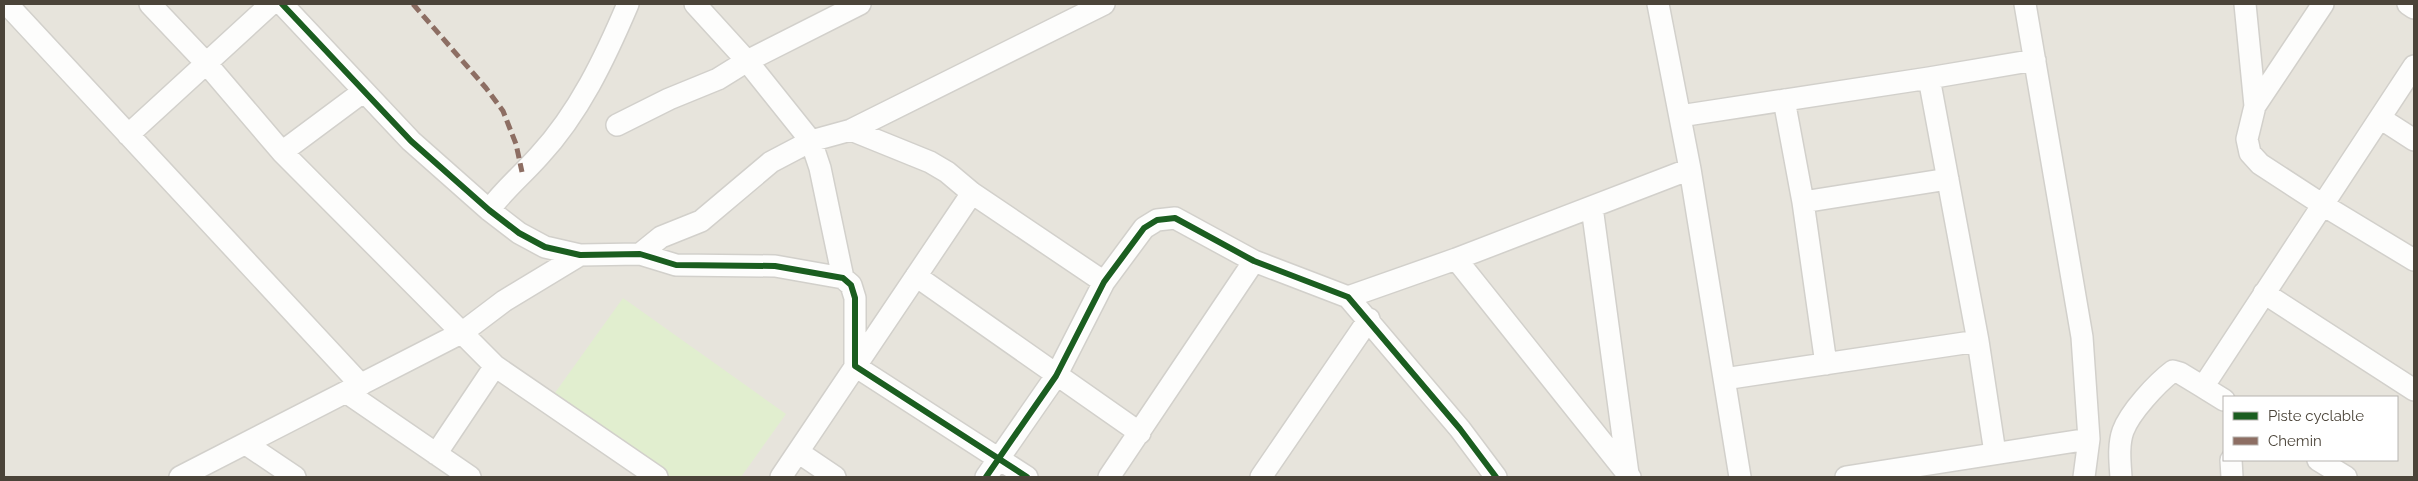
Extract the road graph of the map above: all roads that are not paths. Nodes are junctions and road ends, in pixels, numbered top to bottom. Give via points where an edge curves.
1 (7, 4) edge
2 (150, 4) edge
3 (628, 4) edge
4 (695, 4) edge
5 (860, 4) edge
6 (1104, 4) edge
7 (1658, 4) edge
8 (2025, 4) edge
9 (2245, 4) edge
10 (2323, 4) edge
11 (2408, 4) edge
12 (284, 5) edge
13 (2414, 8) edge
14 (2035, 60) junction
15 (747, 61) junction
16 (206, 63) junction
17 (2414, 66) edge
18 (1929, 78) junction
19 (364, 91) junction
20 (1784, 100) junction
21 (2255, 106) junction
22 (1680, 116) junction
23 (2380, 118) junction
24 (618, 125) dead end
25 (851, 130) junction
26 (128, 135) junction
27 (2414, 140) edge
28 (811, 141) junction
29 (282, 152) junction
30 (1690, 170) junction
31 (1948, 179) junction
32 (972, 193) junction
33 (1803, 202) junction
34 (2323, 205) junction
35 (1592, 207) junction
36 (489, 210) junction
37 (640, 254) junction
38 (580, 255) junction
39 (1456, 259) junction
40 (2414, 260) edge
41 (1254, 261) junction
42 (916, 276) junction
43 (843, 278) junction
44 (1104, 282) junction
45 (2264, 294) junction
46 (1348, 297) junction
47 (1369, 319) junction
48 (463, 332) junction
49 (1978, 341) junction
50 (1826, 364) junction
51 (494, 366) junction
52 (855, 366) junction
53 (1056, 376) junction
54 (1724, 379) junction
55 (2203, 387) junction
56 (353, 389) junction
57 (2414, 390) edge
58 (2223, 399) edge
59 (1140, 433) junction
60 (2089, 439) junction
61 (246, 444) junction
62 (798, 452) junction
63 (1995, 453) junction
64 (436, 454) junction
65 (999, 459) junction
66 (2231, 461) edge
67 (2320, 461) edge
68 (1629, 476) edge
69 (180, 477) edge
70 (295, 477) edge
71 (470, 477) edge
72 (657, 477) edge
73 (781, 477) edge
74 (835, 477) edge
75 (986, 477) edge
76 (1027, 477) edge
77 (1110, 477) edge
78 (1262, 477) edge
79 (1496, 477) edge
80 (1740, 477) edge
81 (1846, 477) edge
82 (2084, 477) edge
83 (2121, 477) edge
84 (2232, 477) edge
85 (2346, 477) edge

1 - 26 street
2 - 16 street
3 - 36 street via 595,77 539,156 504,190
4 - 15 street
5 - 15 street
6 - 25 street
7 - 22 street
8 - 14 street
9 - 21 street
10 - 21 street
11 - 13 street
12 - 16 street
12 - 19 street
14 - 18 street
14 - 60 street via 2082,337
15 - 24 street via 718,79 669,98
15 - 28 street
16 - 26 street
16 - 29 street
17 - 23 street
18 - 20 street
18 - 31 street
19 - 29 street
19 - 36 street via 411,141
20 - 22 street
20 - 33 street
21 - 34 street via 2247,139 2250,153 2260,164
22 - 30 street
23 - 27 street
23 - 34 street
25 - 28 street
25 - 32 street via 930,162
26 - 56 street
28 - 37 street via 771,162 701,221 661,237
28 - 43 street via 820,168
29 - 48 street
30 - 35 street
30 - 54 street
31 - 33 street
31 - 49 street
32 - 42 street
32 - 44 street
33 - 50 street
34 - 40 street
34 - 45 street
35 - 39 street
35 - 68 street
36 - 38 street via 545,248
37 - 38 street
37 - 43 street via 676,265 775,266
38 - 48 street via 504,301
39 - 46 street
39 - 68 street
41 - 44 street via 1175,218 1158,220 1144,228
41 - 46 street
41 - 59 street
42 - 52 street
42 - 53 street
43 - 52 street via 851,285 855,298
44 - 53 street
45 - 55 street
45 - 57 street
46 - 47 street
47 - 78 street
47 - 79 street
48 - 51 street
48 - 56 street
49 - 50 street
49 - 63 street
50 - 54 street
51 - 64 street
51 - 72 street
52 - 62 street
52 - 65 street
53 - 59 street
53 - 65 street
54 - 80 street
55 - 58 street
55 - 83 street via 2173,371 2161,380 2123,431
56 - 61 street
56 - 64 street
59 - 77 street
60 - 63 street
60 - 82 street
61 - 69 street
61 - 70 street
62 - 73 street
62 - 74 street
63 - 81 street
64 - 71 street
65 - 75 street
65 - 76 street
66 - 84 street
67 - 85 street

